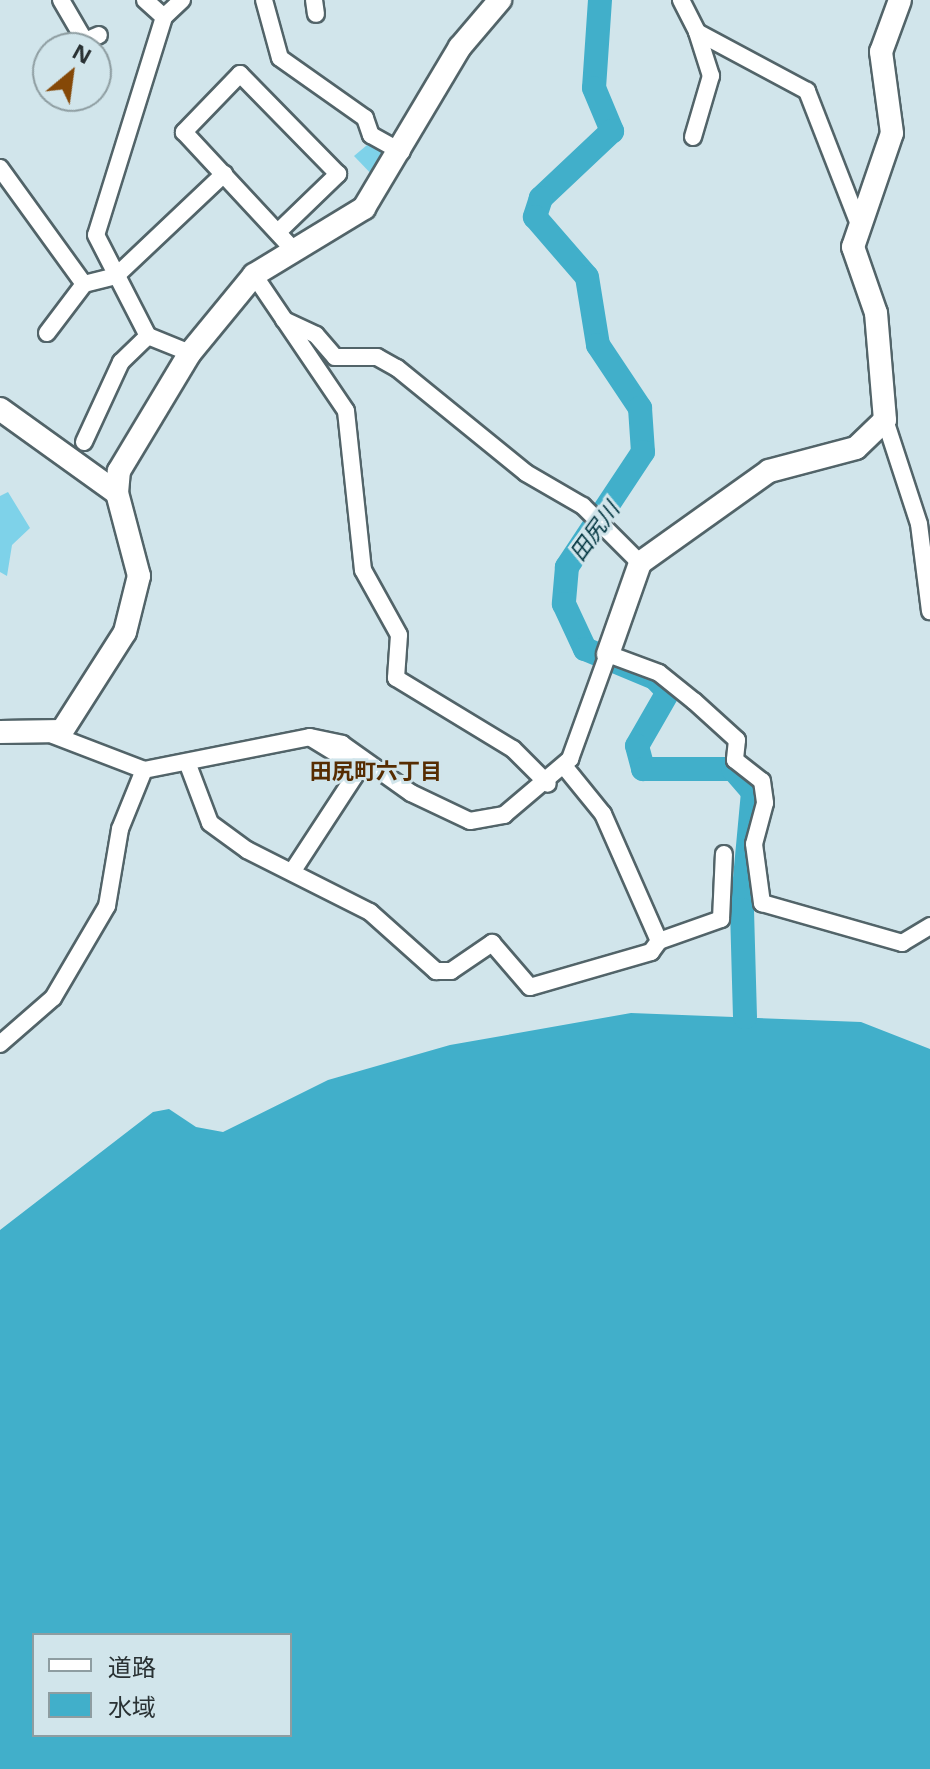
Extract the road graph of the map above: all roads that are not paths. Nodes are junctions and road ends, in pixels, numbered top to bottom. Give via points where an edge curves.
1 (61, 0) edge
2 (145, 0) edge
3 (182, 0) edge
4 (264, 0) edge
5 (500, 0) edge
6 (681, 0) edge
7 (900, 0) edge
8 (164, 17) junction
9 (80, 32) edge
10 (697, 32) junction
11 (693, 137) dead end
12 (402, 152) junction
13 (0, 168) edge
14 (224, 174) junction
15 (857, 219) junction
16 (286, 238) junction
17 (254, 275) junction
18 (116, 276) junction
19 (84, 284) junction
20 (284, 320) junction
21 (47, 333) dead end
22 (148, 336) junction
23 (190, 353) junction
24 (0, 409) edge
25 (885, 420) junction
26 (84, 442) dead end
27 (117, 493) junction
28 (640, 563) junction
29 (930, 611) edge
30 (606, 661) junction
31 (0, 732) edge
32 (53, 735) junction
33 (310, 737) junction
34 (187, 762) junction
35 (564, 766) junction
36 (144, 770) junction
37 (548, 784) junction
38 (724, 854) dead end
39 (292, 872) junction
40 (930, 926) edge
41 (659, 941) junction
42 (0, 1044) edge

1 - 9 street
2 - 8 street
3 - 8 street
4 - 12 street via 288,66
5 - 12 street via 460,47
6 - 10 street
7 - 15 street via 881,52 892,133
8 - 18 street via 96,235
10 - 11 street via 711,76
10 - 15 street via 807,91
12 - 16 street via 364,208
13 - 19 street
14 - 16 street
14 - 16 street via 184,132 240,74 338,174
14 - 18 street
15 - 25 street via 853,247 876,313
16 - 17 street
17 - 20 street
17 - 23 street
18 - 19 street
18 - 22 street
19 - 21 street
20 - 28 street via 316,335 335,357 377,357 397,368 526,473 583,506
20 - 37 street via 346,411 363,570 399,635 396,678 513,749
22 - 23 street
22 - 26 street via 121,362
23 - 27 street via 129,446
24 - 27 street
25 - 28 street via 856,448 769,471
25 - 29 street via 919,524
27 - 32 street via 139,576 136,604 68,724
28 - 30 street
30 - 35 street
30 - 40 street via 659,673 737,740 735,760 762,781 765,803 754,844 762,903 902,943
31 - 32 street
32 - 36 street
33 - 34 street
33 - 37 street via 342,744 411,793 470,821 504,815
33 - 39 street via 360,768
34 - 36 street
34 - 39 street via 210,823
35 - 37 street
35 - 41 street via 603,814
36 - 42 street via 120,829 107,906 53,998
38 - 41 street via 721,919
39 - 41 street via 370,912 436,971 451,971 492,943 530,987 651,952

